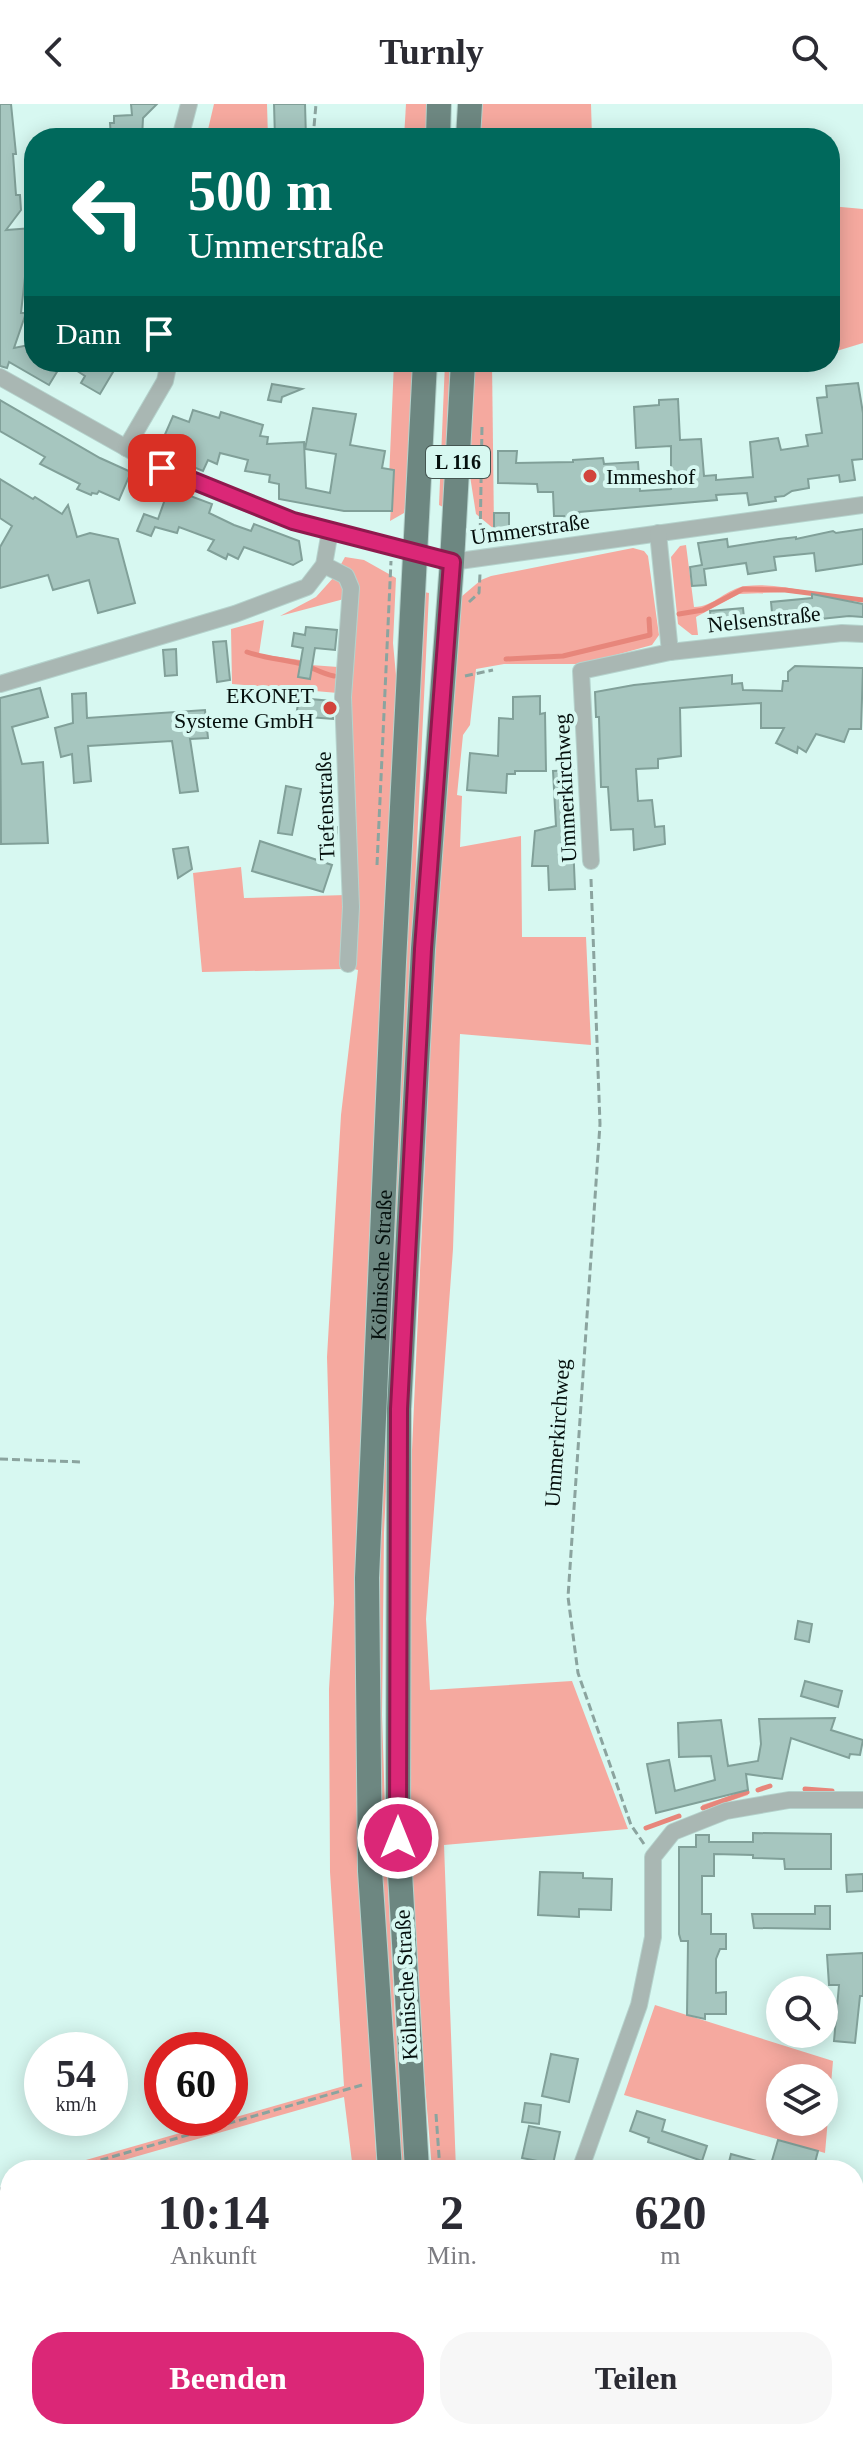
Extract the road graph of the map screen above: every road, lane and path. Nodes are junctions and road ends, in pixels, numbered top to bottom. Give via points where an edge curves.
1 (189, 104) edge
2 (316, 104) edge
3 (439, 104) edge
4 (470, 104) edge
5 (183, 128) edge
6 (314, 128) edge
7 (438, 128) edge
8 (469, 128) edge
9 (167, 372) edge
10 (424, 372) edge
11 (462, 372) edge
12 (0, 377) edge
13 (481, 419) dead end
14 (126, 448) junction
15 (863, 505) edge
16 (330, 531) junction
17 (658, 533) junction
18 (415, 551) junction
19 (480, 559) junction
20 (452, 562) junction
21 (324, 565) junction
22 (465, 605) dead end
23 (863, 634) edge
24 (670, 652) junction
25 (493, 670) dead end
26 (581, 671) joint
27 (462, 677) dead end
28 (0, 684) edge
29 (591, 861) joint
30 (348, 964) dead end
31 (0, 1459) edge
32 (83, 1462) dead end
33 (863, 1800) edge
34 (653, 1857) junction
35 (367, 2084) dead end
36 (436, 2109) dead end
37 (101, 2160) edge
38 (389, 2160) edge
39 (416, 2160) edge
40 (439, 2160) edge
41 (584, 2160) edge

1 - 5 street
2 - 6 path
3 - 7 main road
4 - 8 main road
9 - 14 street
10 - 18 main road, Kölnische Straße / L 116
11 - 20 main road, Kölnische Straße / L 116
12 - 14 street, Ummerstraße
13 - 19 path
14 - 16 street, Ummerstraße via 223,494
15 - 17 street, Ummerstraße
16 - 18 street, Ummerstraße
16 - 21 street
17 - 19 street, Ummerstraße
17 - 24 street
18 - 20 street, Ummerstraße
18 - 38 main road, Kölnische Straße / L 116 via 367,1578 370,1871
19 - 20 street, Ummerstraße
19 - 22 path via 479,593
20 - 39 main road, Kölnische Straße / L 116 via 423,949 399,1409 398,1838
21 - 28 street via 307,587 293,593
21 - 30 street, Tiefenstraße via 346,576 351,588 343,697 351,907
23 - 24 street, Nelsenstraße
24 - 26 street, Nelsenstraße
25 - 27 path
26 - 29 street, Ummerkirchweg
29 - 34 path, Ummerkirchweg via 600,1124 568,1597 578,1673 631,1825
31 - 32 path
33 - 34 street via 789,1800 726,1811 673,1832
34 - 41 street via 653,1937 639,2005
35 - 37 path
36 - 40 path

